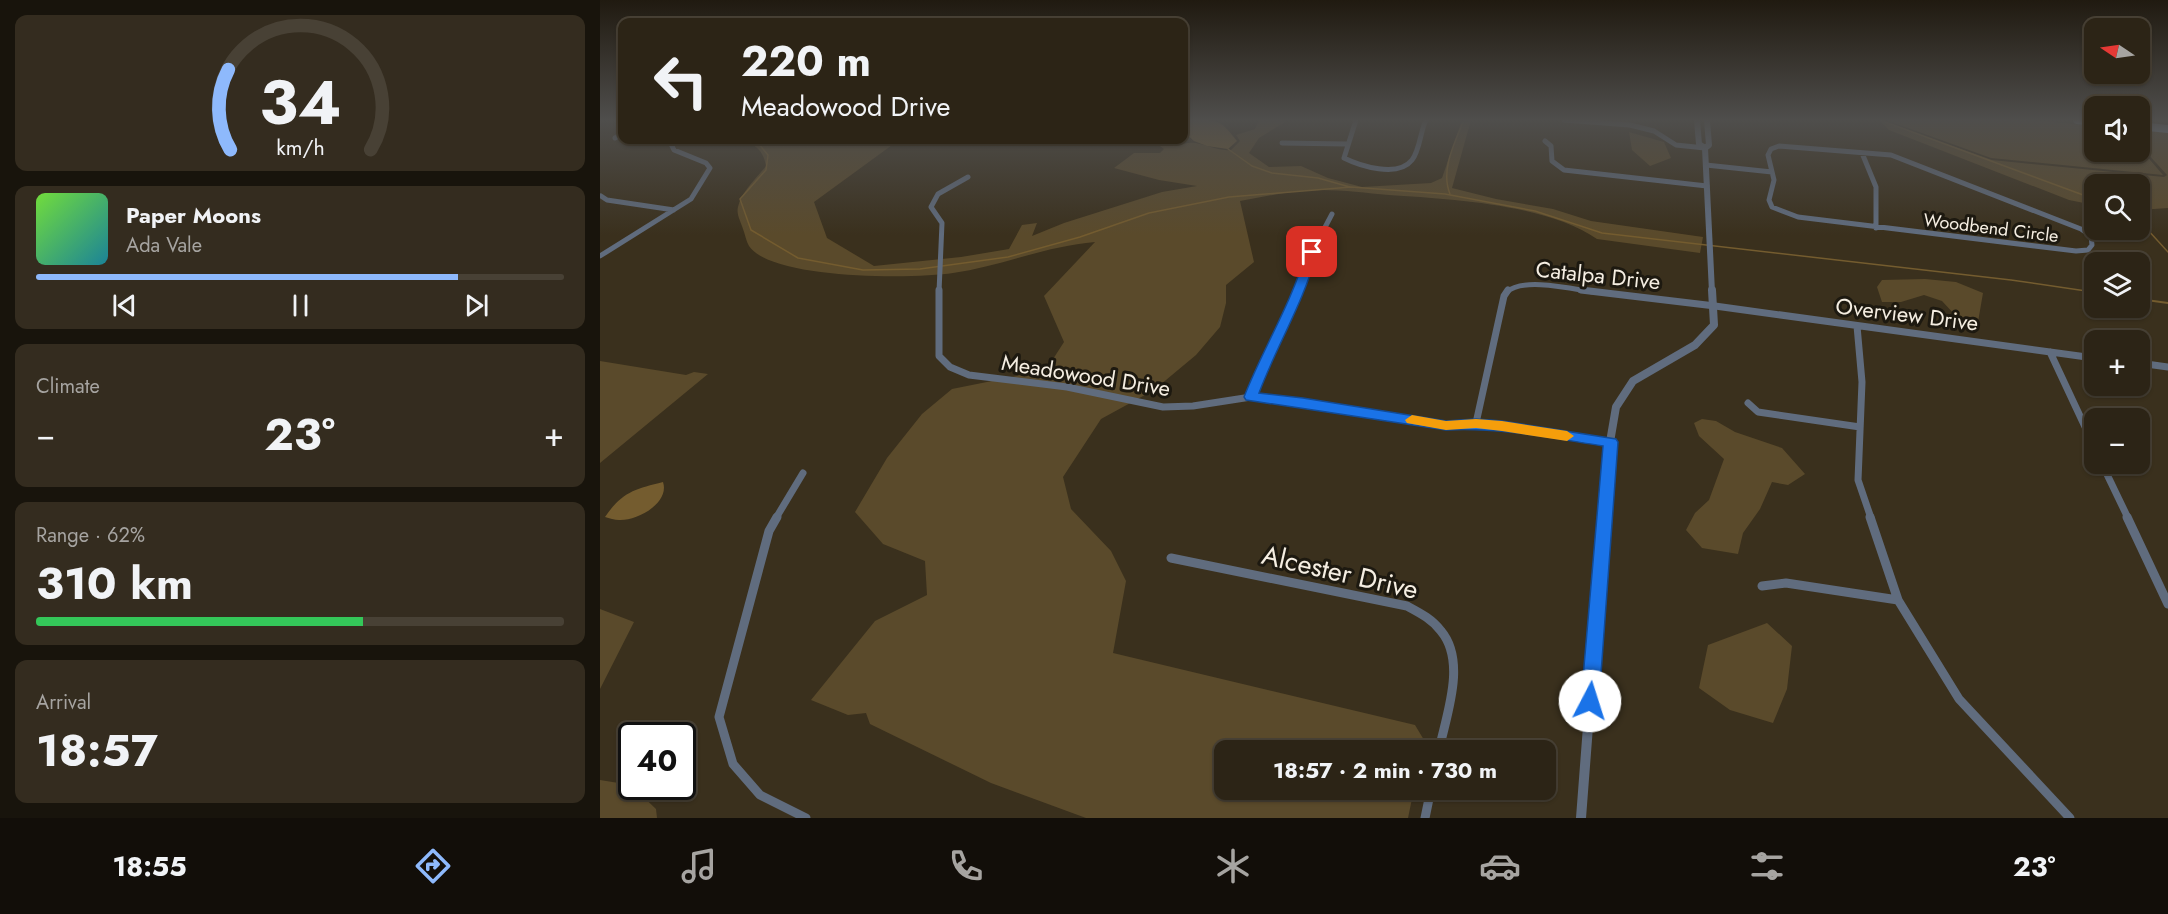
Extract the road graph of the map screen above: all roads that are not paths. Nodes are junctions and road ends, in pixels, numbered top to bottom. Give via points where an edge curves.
1 (694, 158) edge
2 (1344, 158) edge
3 (1412, 158) edge
4 (1550, 158) edge
5 (1706, 158) edge
6 (1769, 158) edge
7 (1864, 158) edge
8 (1901, 158) edge
9 (1706, 163) junction
10 (1772, 170) junction
11 (968, 177) dead end
12 (1707, 186) junction
13 (601, 196) edge
14 (674, 210) junction
15 (1332, 214) dead end
16 (1876, 228) junction
17 (600, 256) edge
18 (1712, 259) joint
19 (1715, 306) junction
20 (1857, 326) junction
21 (2050, 352) junction
22 (2084, 357) edge
23 (2150, 365) edge
24 (2168, 367) edge
25 (1251, 397) junction
26 (1748, 403) dead end
27 (1476, 423) junction
28 (2084, 425) edge
29 (1860, 427) junction
30 (1611, 442) junction
31 (803, 473) dead end
32 (2107, 474) edge
33 (1171, 558) dead end
34 (1762, 586) dead end
35 (1898, 600) junction
36 (2168, 604) edge
37 (1440, 740) edge
38 (1429, 800) edge
39 (806, 818) edge
40 (1425, 818) edge
41 (1581, 818) edge
42 (2070, 818) edge

1 - 14 street via 710,168 691,199
2 - 3 street via 1352,164 1392,168
4 - 12 street via 1564,170
5 - 9 street
6 - 10 street, Woodbend Circle
7 - 16 street via 1875,187
8 - 16 street, Woodbend Circle via 2081,229 2091,236 2092,245 2088,250 2076,251
9 - 10 street
9 - 12 street
10 - 16 street, Woodbend Circle via 1772,207 1798,217
11 - 25 street, Meadowood Drive via 938,194 931,207 942,223 939,356 950,367 969,375 1067,387 1163,407
12 - 18 street
13 - 14 street
14 - 17 street
15 - 25 street
18 - 19 street
19 - 20 street, Overview Drive
19 - 27 street, Catalpa Drive via 1537,284 1509,289 1500,309
19 - 30 street via 1714,325 1695,345 1633,381 1616,407
20 - 21 street, Overview Drive
20 - 29 street via 1862,382
21 - 22 street, Overview Drive
21 - 28 street
23 - 24 street
25 - 27 street, Meadowood Drive via 1446,425
26 - 29 street via 1758,412
27 - 30 street, Meadowood Drive
29 - 35 street via 1858,480
30 - 41 street
31 - 39 street via 769,531 719,717 734,764 747,780 760,795
32 - 36 street
33 - 37 street, Alcester Drive via 1407,606 1425,614 1442,628 1451,645 1454,670
34 - 35 street via 1786,582
35 - 42 street via 1959,699
38 - 40 street

